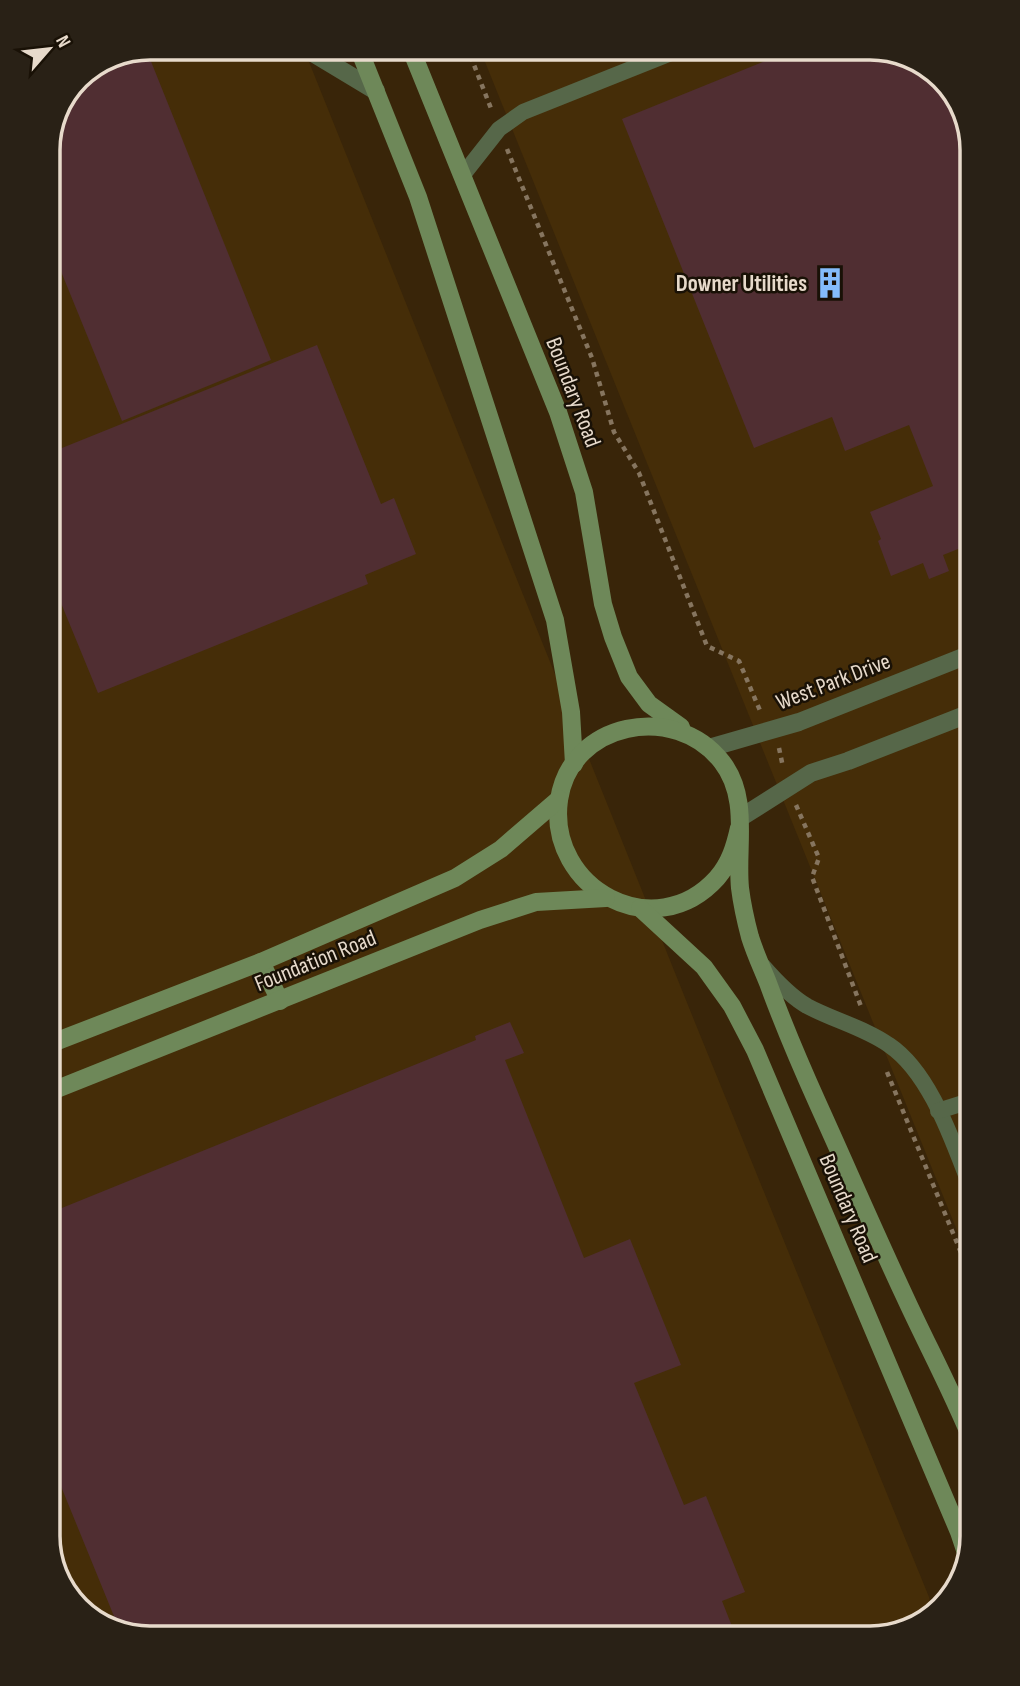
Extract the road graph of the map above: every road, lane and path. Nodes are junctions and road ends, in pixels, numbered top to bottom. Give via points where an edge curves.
1 (325, 60) edge
2 (363, 60) edge
3 (415, 60) edge
4 (472, 60) edge
5 (653, 60) edge
6 (376, 91) junction
7 (499, 129) junction
8 (462, 176) junction
9 (960, 658) edge
10 (960, 717) edge
11 (769, 731) junction
12 (703, 743) junction
13 (574, 764) junction
14 (789, 787) junction
15 (559, 799) junction
16 (740, 823) junction
17 (606, 898) junction
18 (640, 908) junction
19 (261, 962) junction
20 (760, 962) junction
21 (280, 1001) junction
22 (873, 1036) junction
23 (60, 1040) edge
24 (60, 1088) edge
25 (960, 1104) edge
26 (938, 1111) junction
27 (960, 1163) edge
28 (960, 1250) edge
29 (960, 1414) edge
30 (960, 1535) edge

1 - 6 street
2 - 6 main road
3 - 8 main road, Boundary Road
4 - 7 path
5 - 7 lane via 523,112
6 - 13 main road via 418,197 555,620 571,712
7 - 8 lane
7 - 11 path via 592,358 614,432 639,473 707,646 739,661
8 - 12 main road, Boundary Road via 562,423 584,492 603,604 629,677 649,704
9 - 11 street, West Park Drive
10 - 14 street via 811,773
11 - 12 street, West Park Drive
11 - 14 path via 779,748
12 - 13 main road via 671,728 643,725 592,744
12 - 16 main road via 732,779
13 - 15 main road
14 - 16 street
14 - 22 path via 819,858 812,877
15 - 17 main road via 558,828 566,856 583,880
15 - 19 main road, Foundation Road via 501,849 455,878
16 - 18 main road via 732,855 716,878 694,896 668,906
16 - 20 main road, Boundary Road via 740,888
17 - 18 main road
17 - 21 main road, Foundation Road via 536,902
18 - 30 main road, Boundary Road via 704,967 755,1050
19 - 21 main road
19 - 23 main road, Foundation Road
20 - 22 lane via 805,1005
20 - 29 main road, Boundary Road via 787,1035
21 - 24 main road, Foundation Road
22 - 26 lane via 904,1057
22 - 28 path
25 - 26 lane
26 - 27 lane

